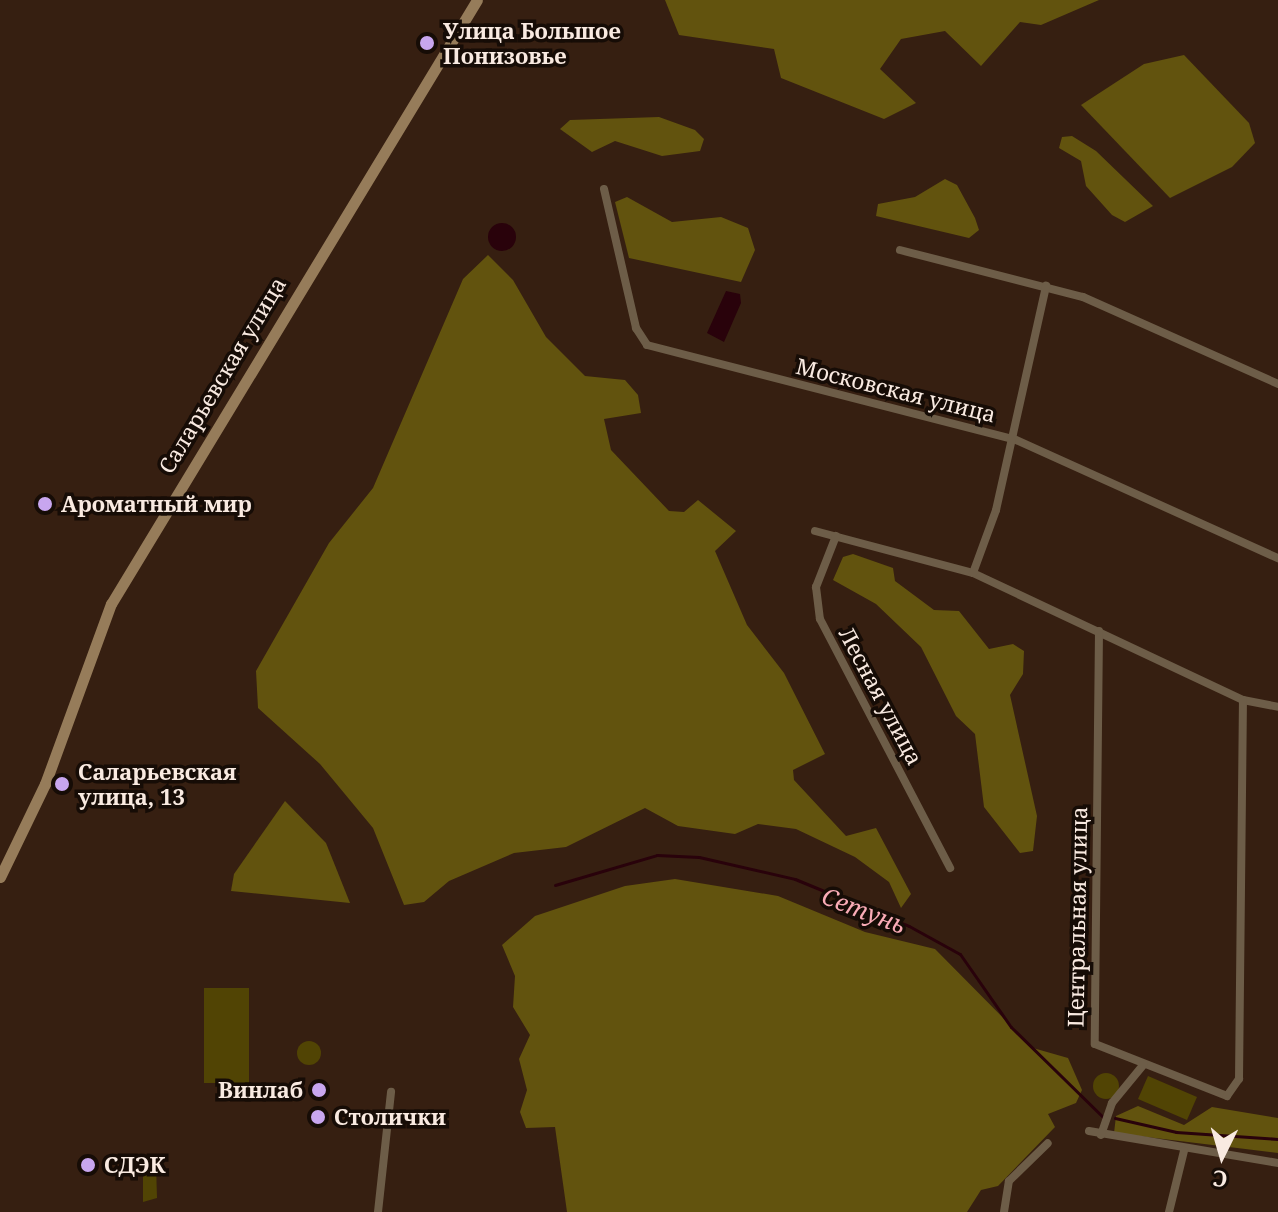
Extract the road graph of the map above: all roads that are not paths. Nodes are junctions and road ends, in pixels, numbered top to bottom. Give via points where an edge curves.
1 (477, 0) edge
2 (604, 189) dead end
3 (900, 250) dead end
4 (1046, 286) junction
5 (1278, 384) edge
6 (1014, 439) junction
7 (815, 531) dead end
8 (836, 536) junction
9 (1278, 558) edge
10 (973, 573) junction
11 (1099, 631) junction
12 (1243, 700) junction
13 (1278, 707) edge
14 (950, 868) dead end
15 (0, 877) edge
16 (1144, 1064) junction
17 (391, 1092) dead end
18 (1089, 1131) dead end
19 (1101, 1135) junction
20 (1048, 1143) dead end
21 (1184, 1151) junction
22 (1278, 1163) edge
23 (378, 1212) edge
24 (1004, 1212) edge
25 (1169, 1212) edge

1 - 15 street, Саларьевская улица via 116,594 45,784
2 - 6 street, Московская улица via 636,328 647,345
3 - 4 street
4 - 5 street
4 - 6 street
6 - 9 street, Московская улица
6 - 10 street
7 - 8 street
8 - 10 street
8 - 14 street, Лесная улица via 816,587 820,619
10 - 11 street
11 - 12 street
11 - 16 street, Центральная улица via 1094,1041
12 - 13 street
12 - 16 street, Центральная улица via 1237,1087 1217,1094
16 - 19 street via 1112,1103
17 - 23 street
18 - 19 street
19 - 21 street
20 - 24 street via 1009,1181
21 - 22 street
21 - 25 street

